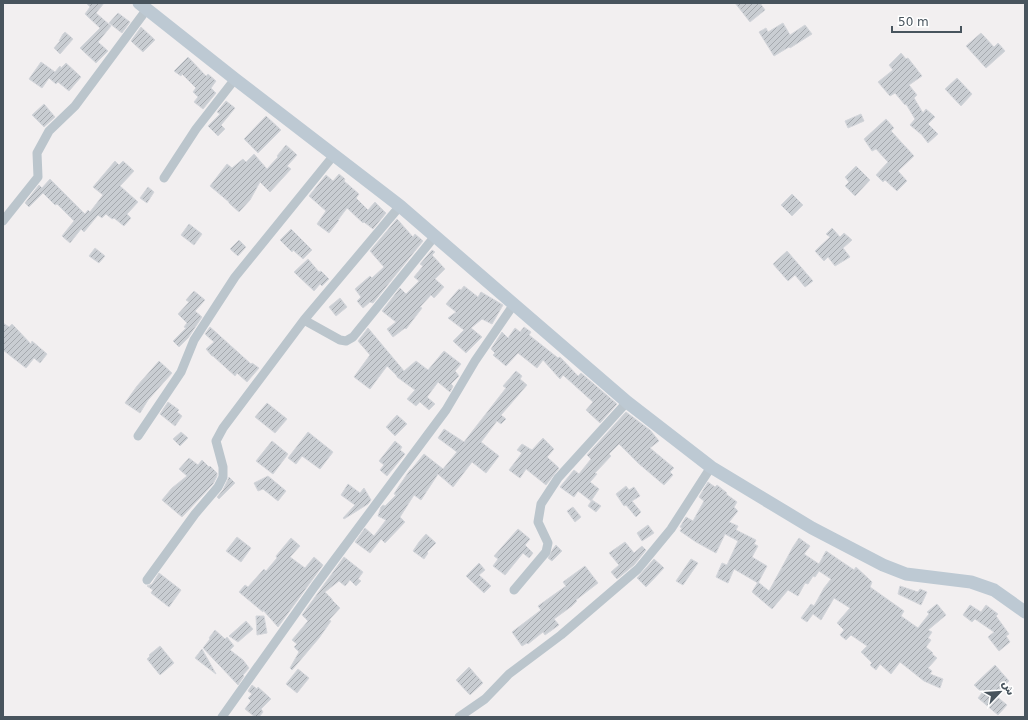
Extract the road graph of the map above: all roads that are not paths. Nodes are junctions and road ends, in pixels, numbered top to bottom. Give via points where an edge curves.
1 (143, 6) edge
2 (235, 79) junction
3 (334, 155) junction
4 (164, 178) dead end
5 (400, 206) junction
6 (3, 221) edge
7 (435, 236) junction
8 (514, 304) junction
9 (304, 320) junction
10 (627, 402) junction
11 (138, 436) dead end
12 (711, 467) junction
13 (148, 580) dead end
14 (514, 590) dead end
15 (1025, 612) edge
16 (222, 717) edge
17 (459, 717) edge

1 - 2 street
1 - 6 street via 75,106 49,131 37,153 38,177
2 - 3 street
2 - 4 street via 196,129
3 - 5 street
3 - 11 street via 235,277 194,340 181,372
5 - 7 street
5 - 9 street
7 - 8 street
7 - 9 street via 354,337 346,341 340,340
8 - 10 street
8 - 16 street via 475,361 446,410 315,586
9 - 13 street via 223,428 216,441 223,477
10 - 12 street
10 - 14 street via 558,478 541,504 538,522 548,543 546,552
12 - 15 street via 812,528 883,565 906,574 971,582 994,590
12 - 17 street via 671,529 638,569 561,636 509,674 485,699

